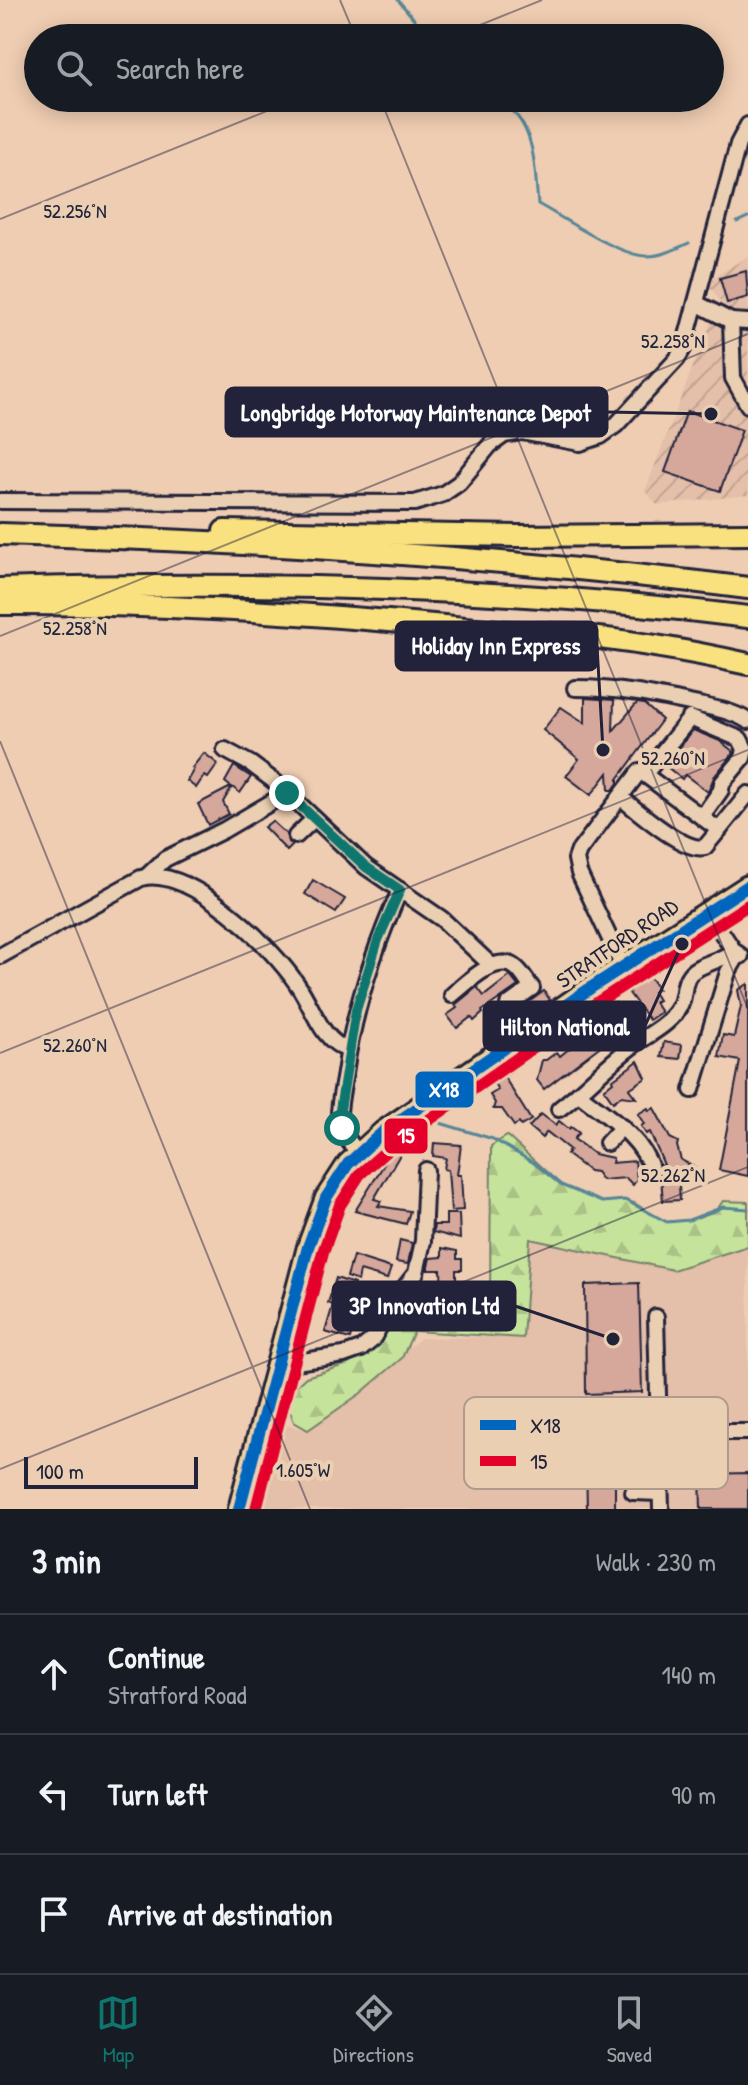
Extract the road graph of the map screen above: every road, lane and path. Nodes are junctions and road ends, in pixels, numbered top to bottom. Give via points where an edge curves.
1 (748, 125) edge
2 (696, 303) junction
3 (731, 321) junction
4 (748, 322) edge
5 (748, 405) edge
6 (0, 501) edge
7 (0, 534) edge
8 (748, 534) edge
9 (136, 538) junction
10 (748, 588) edge
11 (0, 589) edge
12 (0, 604) edge
13 (748, 617) edge
14 (748, 664) edge
15 (575, 688) dead end
16 (748, 721) edge
17 (225, 750) dead end
18 (645, 774) junction
19 (287, 793) junction
20 (748, 794) edge
21 (620, 797) junction
22 (702, 817) junction
23 (314, 819) junction
24 (719, 830) junction
25 (296, 836) dead end
26 (147, 876) junction
27 (748, 886) edge
28 (400, 890) junction
29 (708, 912) junction
30 (740, 954) edge
31 (0, 956) edge
32 (492, 966) junction
33 (623, 967) junction
34 (592, 987) junction
35 (452, 995) dead end
36 (508, 1005) dead end
37 (635, 1044) junction
38 (348, 1050) junction
39 (692, 1090) dead end
40 (579, 1094) junction
41 (559, 1109) dead end
42 (622, 1127) junction
43 (607, 1143) dead end
44 (359, 1153) junction
45 (426, 1170) dead end
46 (652, 1171) dead end
47 (656, 1317) dead end
48 (275, 1365) junction
49 (658, 1397) edge
50 (728, 1432) edge
51 (748, 1432) edge
52 (660, 1489) edge
53 (633, 1492) dead end
54 (660, 1493) junction
55 (239, 1509) edge
56 (661, 1509) edge

1 - 2 street via 738,144
2 - 3 street
2 - 6 street via 681,354 610,431 580,443 522,432 504,435 459,483 415,503
3 - 4 street
3 - 5 street via 733,378
7 - 9 highway
8 - 9 highway via 217,531
9 - 10 highway via 474,559
11 - 13 highway via 149,584 462,592
12 - 14 highway via 198,607 376,619 569,635
15 - 16 street via 632,690
17 - 19 street
18 - 21 street via 640,771
18 - 22 street
18 - 22 street via 690,718 740,739 743,758
19 - 23 street
19 - 26 street via 165,859
20 - 24 street
21 - 24 street via 692,847 705,847
21 - 33 street via 576,859
22 - 24 street
23 - 25 street
23 - 28 street
26 - 31 street
26 - 38 street via 188,886 231,914 285,968 327,1036
27 - 29 highway, STRATFORD ROAD
28 - 32 street via 456,931
28 - 38 street via 365,977
29 - 30 street
29 - 33 highway, STRATFORD ROAD
30 - 37 street via 689,974 675,1014
30 - 39 street via 728,972
32 - 35 street
32 - 36 street via 515,967 532,988
33 - 34 highway, STRATFORD ROAD
34 - 37 street
34 - 44 highway, STRATFORD ROAD
37 - 40 street
38 - 44 street via 339,1116 345,1136
40 - 41 street
40 - 42 street
42 - 43 street
42 - 46 street via 642,1148
44 - 48 highway, STRATFORD ROAD via 333,1187 315,1226
45 - 48 street via 416,1273 372,1340 344,1355
47 - 49 street
48 - 55 highway, STRATFORD ROAD
50 - 51 street
52 - 54 street
53 - 54 street
54 - 56 street

